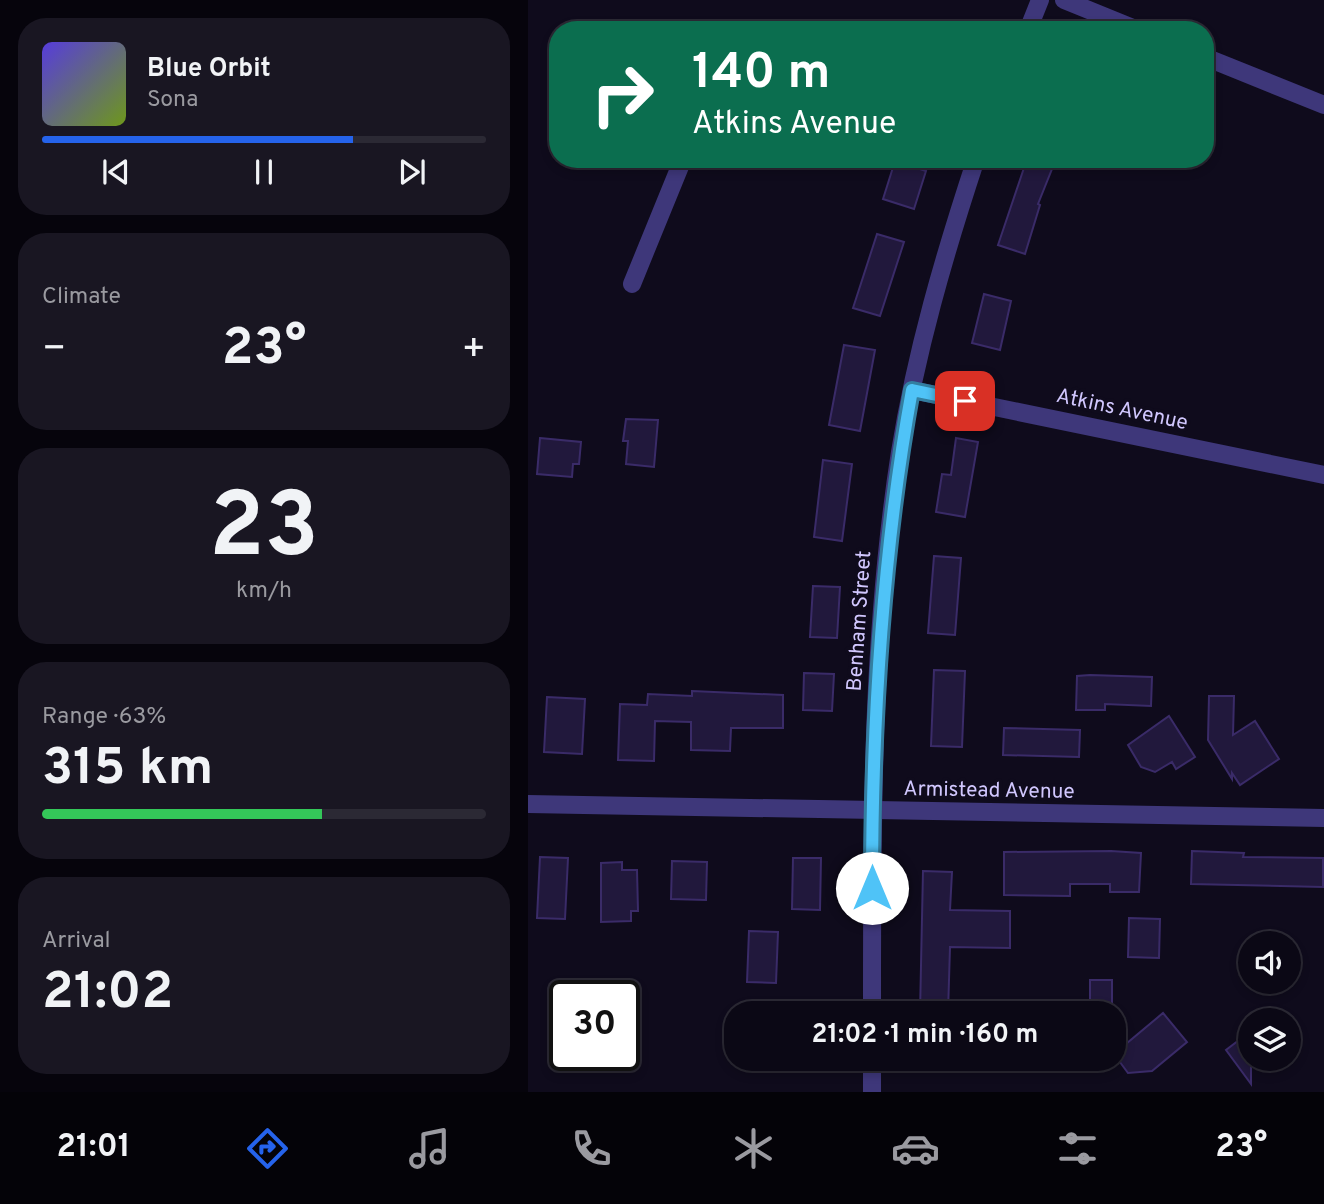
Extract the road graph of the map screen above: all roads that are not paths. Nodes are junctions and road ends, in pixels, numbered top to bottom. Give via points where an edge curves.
1 (1040, 0) edge
2 (1064, 0) edge
3 (1032, 21) edge
4 (1116, 21) edge
5 (1214, 61) edge
6 (1324, 105) edge
7 (679, 168) edge
8 (972, 168) edge
9 (632, 284) dead end
10 (912, 390) junction
11 (1324, 475) edge
12 (528, 804) edge
13 (872, 813) junction
14 (1324, 818) edge
15 (872, 1001) edge
16 (872, 1071) edge
17 (872, 1092) edge

1 - 3 street
2 - 4 street
5 - 6 street
7 - 9 street
8 - 10 street, Benham Street
10 - 11 street, Atkins Avenue
10 - 13 street, Benham Street via 888,542
12 - 13 street, Armistead Avenue
13 - 14 street, Armistead Avenue
13 - 15 street, Benham Street
16 - 17 street

